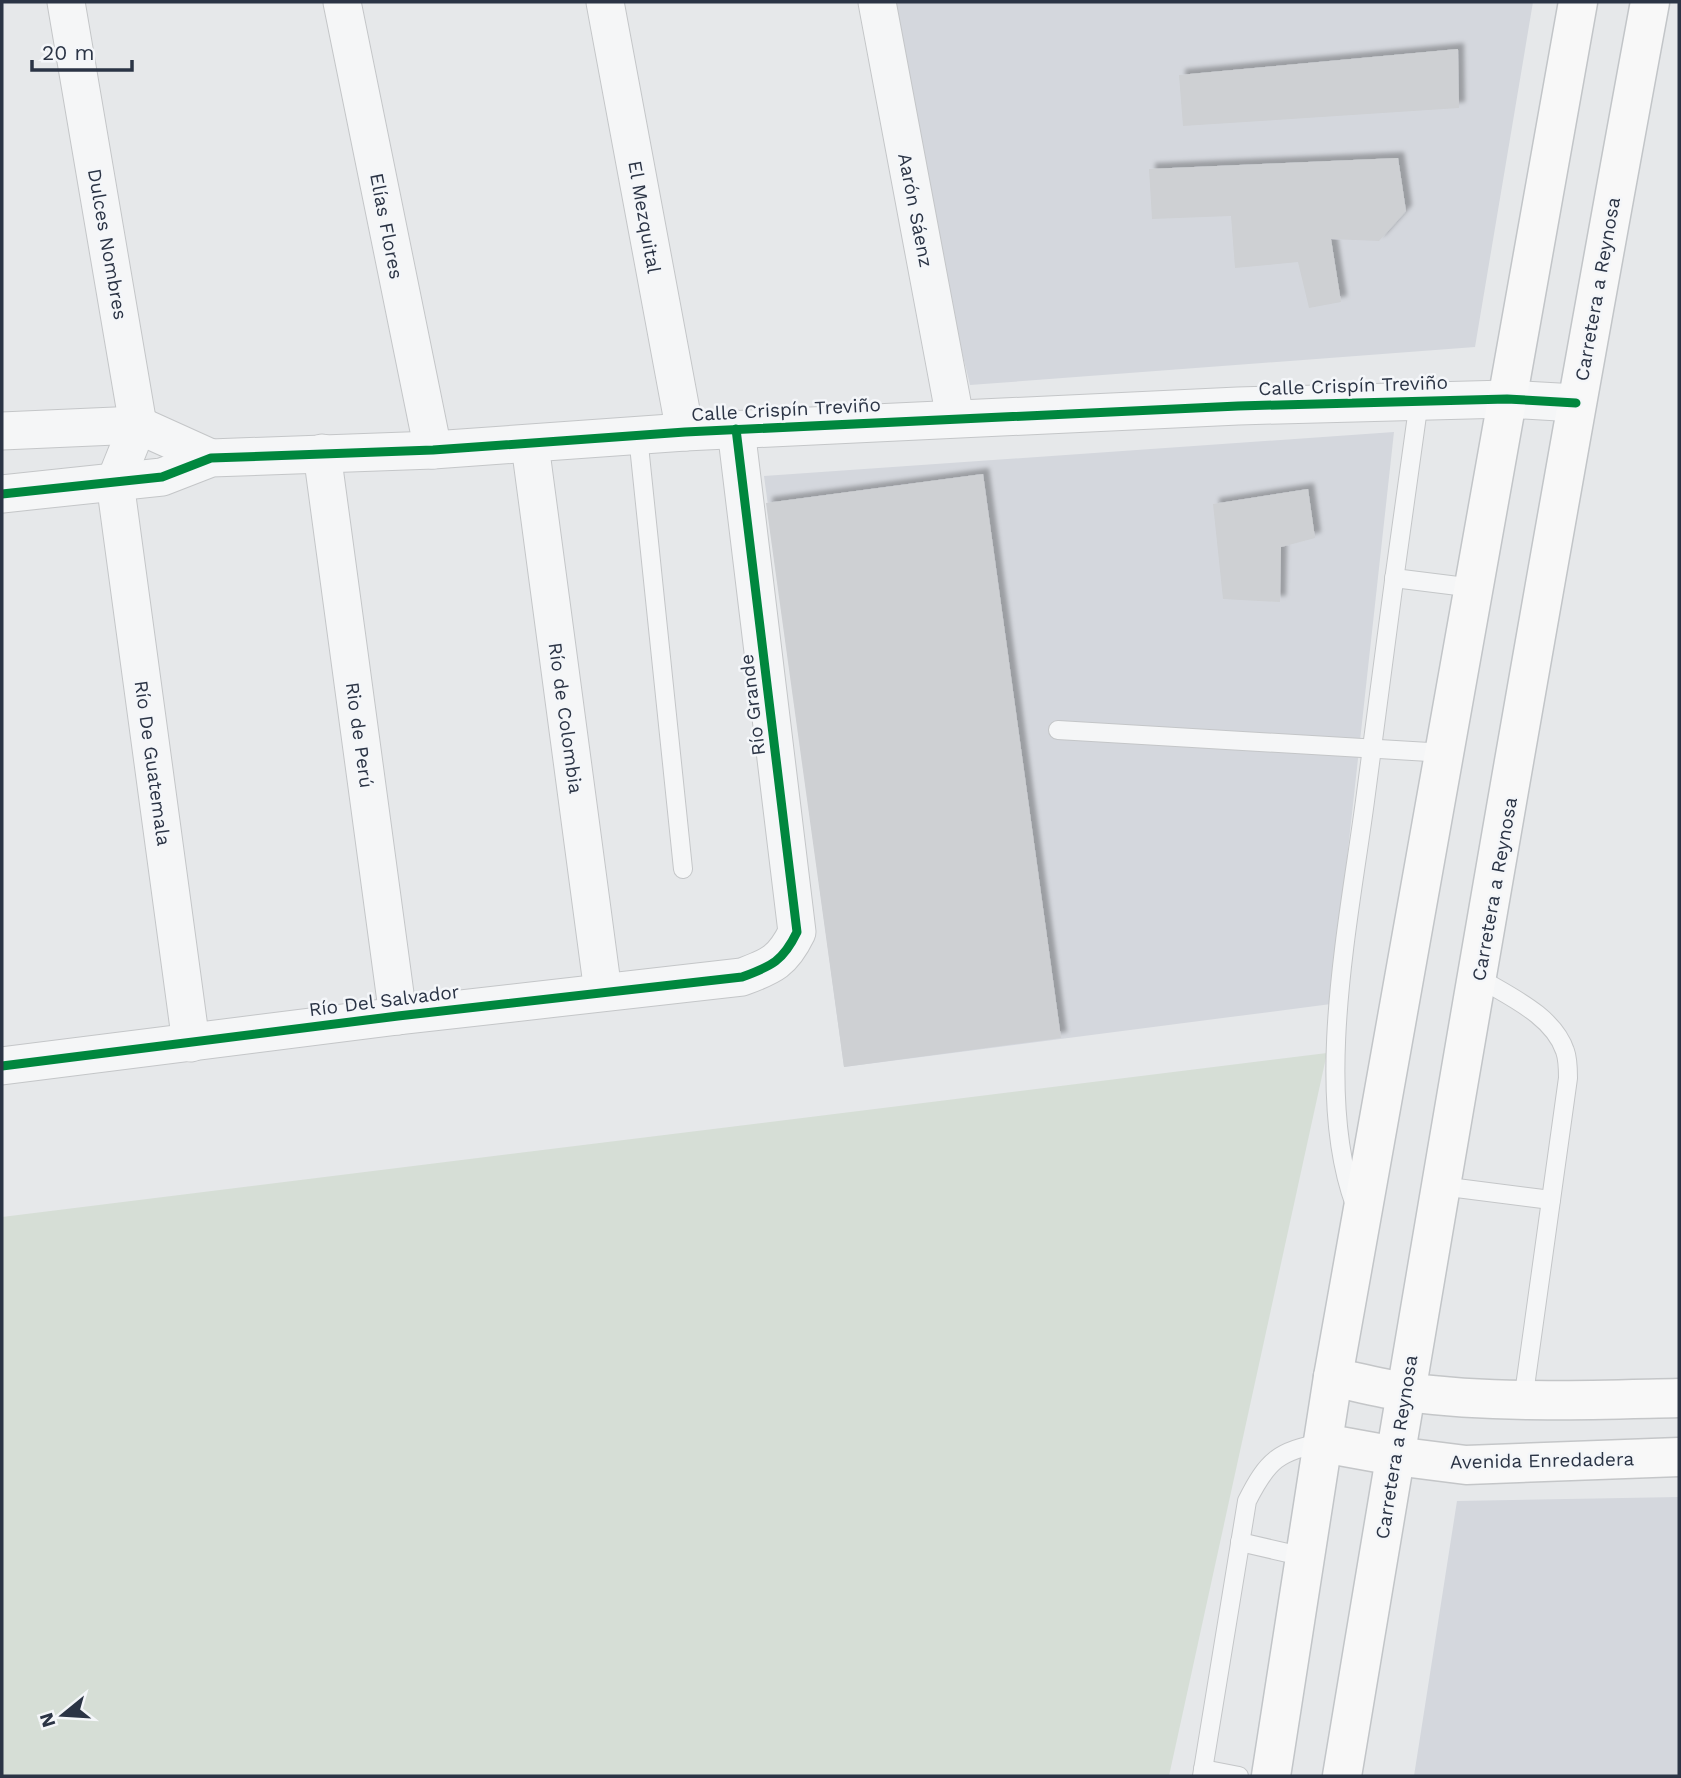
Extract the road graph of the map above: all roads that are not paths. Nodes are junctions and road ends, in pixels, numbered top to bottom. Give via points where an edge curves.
1 (66, 2) edge
2 (342, 2) edge
3 (605, 2) edge
4 (877, 2) edge
5 (1578, 2) edge
6 (1650, 2) edge
7 (1507, 398) junction
8 (1419, 401) junction
9 (1576, 402) junction
10 (955, 418) junction
11 (138, 425) junction
12 (736, 429) junction
13 (2, 431) edge
14 (685, 432) junction
15 (638, 436) junction
16 (530, 445) junction
17 (433, 450) junction
18 (322, 453) junction
19 (211, 458) junction
20 (115, 482) junction
21 (2, 494) edge
22 (1394, 578) junction
23 (1474, 588) junction
24 (1058, 730) dead end
25 (1372, 748) junction
26 (1447, 753) junction
27 (683, 869) dead end
28 (770, 967) joint
29 (1479, 978) junction
30 (603, 992) junction
31 (398, 1016) junction
32 (191, 1043) junction
33 (2, 1066) edge
34 (1441, 1186) junction
35 (1551, 1200) junction
36 (1361, 1222) junction
37 (1333, 1377) junction
38 (1404, 1392) junction
39 (1679, 1398) edge
40 (1524, 1401) junction
41 (1323, 1443) junction
42 (1395, 1457) junction
43 (1679, 1457) edge
44 (1240, 1542) junction
45 (1305, 1557) junction
46 (1202, 1773) edge
47 (1239, 1776) edge
48 (1271, 1776) edge
49 (1342, 1776) edge

1 - 11 street, Dulces Nombres
2 - 17 street, Elías Flores
3 - 14 street, El Mezquital
4 - 10 street, Aarón Sáenz
5 - 7 main road
6 - 9 main road, Carretera a Reynosa
7 - 8 street, Calle Crispín Treviño
7 - 9 street, Calle Crispín Treviño
7 - 23 main road
8 - 10 street, Calle Crispín Treviño
8 - 22 lane
9 - 29 main road, Carretera a Reynosa
10 - 12 street, Calle Crispín Treviño
11 - 13 street, Calle Crispín Treviño
11 - 19 street, Calle Crispín Treviño
11 - 20 street
12 - 14 street, Calle Crispín Treviño
12 - 28 street, Río Grande via 797,932 787,952
14 - 15 street, Calle Crispín Treviño
15 - 16 street, Calle Crispín Treviño
15 - 27 lane
16 - 17 street, Calle Crispín Treviño
16 - 30 street, Río de Colombia
17 - 18 street, Calle Crispín Treviño
18 - 19 street, Calle Crispín Treviño
18 - 31 street, Rio de Perú
19 - 20 street, Calle Crispín Treviño via 162,477
20 - 21 street, Calle Crispín Treviño
20 - 32 street, Río De Guatemala
22 - 23 lane
22 - 25 lane
23 - 26 main road
24 - 25 lane
25 - 26 lane
25 - 36 lane via 1340,990 1336,1097 1338,1146
26 - 36 main road
28 - 30 street, Río Del Salvador via 742,976
29 - 34 main road, Carretera a Reynosa
29 - 35 lane via 1538,1016 1566,1051 1569,1078
30 - 31 street, Río Del Salvador
31 - 32 street, Río Del Salvador
32 - 33 street, Río Del Salvador
34 - 35 lane
34 - 38 main road, Carretera a Reynosa
35 - 40 lane
36 - 37 main road
37 - 38 main road
37 - 41 main road
38 - 40 main road
38 - 42 main road, Carretera a Reynosa
39 - 40 main road
41 - 42 main road, Avenida Enredadera
41 - 44 lane via 1296,1447 1262,1471 1248,1501
41 - 45 main road
42 - 43 main road, Avenida Enredadera via 1466,1465
42 - 49 main road, Carretera a Reynosa
44 - 45 lane
44 - 46 lane
45 - 48 main road
46 - 47 lane

